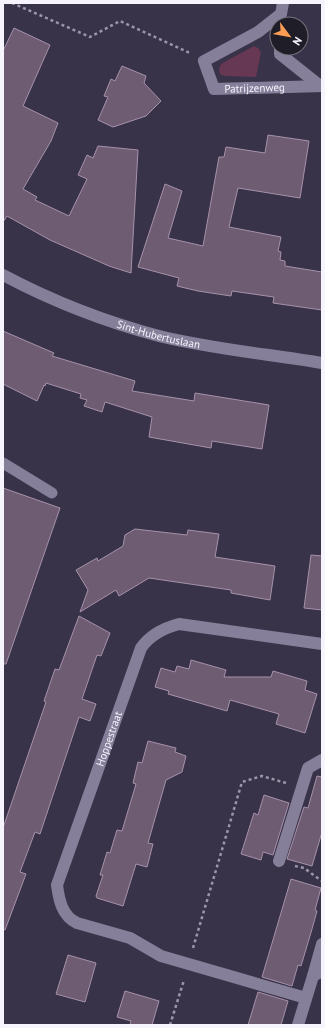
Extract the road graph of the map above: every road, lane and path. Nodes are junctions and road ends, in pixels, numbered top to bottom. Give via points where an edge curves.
1 (12, 3) edge
2 (282, 14) edge
3 (282, 56) edge
4 (204, 61) junction
5 (320, 86) edge
6 (3, 275) edge
7 (322, 362) edge
8 (3, 463) edge
9 (52, 493) dead end
10 (322, 644) edge
11 (322, 760) edge
12 (301, 788) junction
13 (279, 861) joint
14 (322, 881) edge
15 (322, 944) edge
16 (189, 964) junction
17 (317, 973) edge
18 (306, 998) junction
19 (170, 1025) edge
20 (298, 1025) edge

1 - 4 path via 90,37 120,22
2 - 4 street via 258,32
3 - 5 street, Patrijzenweg
4 - 5 street, Patrijzenweg via 214,89
6 - 7 street, Sint-Hubertuslaan via 70,306 161,336
8 - 9 lane
10 - 16 street, Hoppestraat via 179,624 148,638 141,648 58,886 58,899 72,920 130,938 157,955
11 - 12 street via 308,768
12 - 13 street
12 - 16 path via 262,776 242,782
13 - 14 path via 304,868
15 - 17 street
16 - 18 street, Hoppestraat
16 - 19 path
17 - 18 street
18 - 20 street

